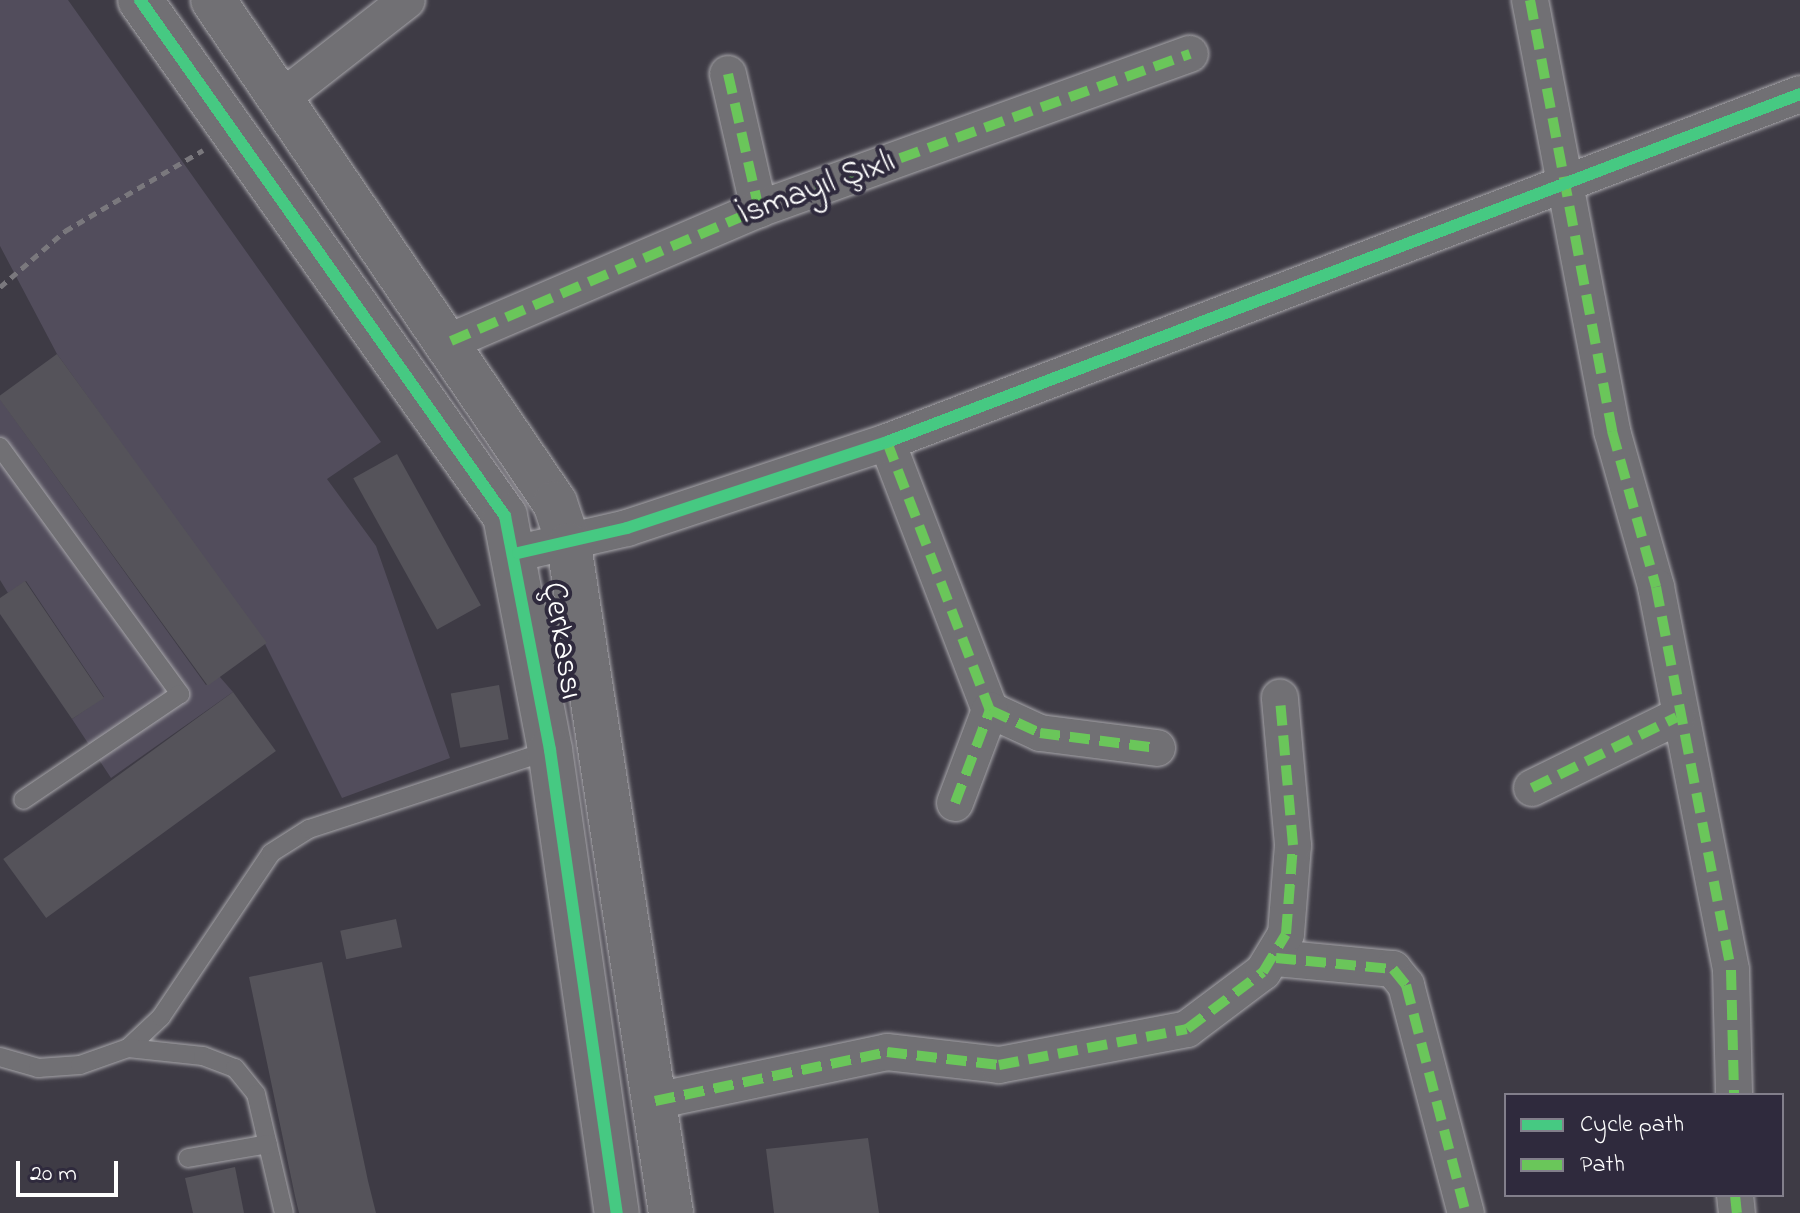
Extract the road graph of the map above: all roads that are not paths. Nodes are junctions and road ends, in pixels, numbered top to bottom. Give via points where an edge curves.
1 (140, 0) edge
2 (213, 0) edge
3 (407, 0) edge
4 (1530, 0) edge
5 (1190, 54) dead end
6 (728, 74) dead end
7 (1800, 94) edge
8 (283, 97) junction
9 (1569, 180) junction
10 (759, 209) junction
11 (451, 341) junction
12 (887, 442) junction
13 (0, 447) edge
14 (569, 545) junction
15 (518, 553) junction
16 (1280, 698) dead end
17 (990, 710) junction
18 (1677, 717) junction
19 (1157, 748) dead end
20 (550, 750) junction
21 (1532, 788) dead end
22 (23, 800) dead end
23 (955, 803) dead end
24 (1276, 958) junction
25 (128, 1048) junction
26 (0, 1057) edge
27 (1734, 1093) edge
28 (655, 1101) junction
29 (268, 1144) junction
30 (188, 1158) dead end
31 (284, 1213) edge
32 (617, 1213) edge
33 (671, 1213) edge
34 (1466, 1213) edge

1 - 15 street, Çerkassı via 479,473
2 - 8 street, Çerkassı
3 - 8 street
4 - 9 street
5 - 10 street, İsmayıl Şıxlı
6 - 10 street
7 - 9 street
8 - 11 street, Çerkassı
9 - 12 street
9 - 18 street via 1612,431 1656,587
10 - 11 street, İsmayıl Şıxlı
11 - 14 street, Çerkassı via 555,503
12 - 14 street
12 - 17 street
13 - 22 lane via 180,694
14 - 15 street
14 - 28 street, Çerkassı
15 - 20 street, Çerkassı
16 - 24 street via 1294,897
17 - 19 street via 1040,733
17 - 23 street
18 - 21 street
18 - 27 street via 1731,970
20 - 25 lane via 309,829 271,853 161,1017
20 - 32 street, Çerkassı
24 - 28 street via 1187,1029 1162,1039 999,1065 887,1052
24 - 34 street via 1393,969 1406,985
25 - 26 lane via 80,1065 38,1068
25 - 29 lane via 203,1056 235,1068 256,1094
28 - 33 street, Çerkassı
29 - 30 lane
29 - 31 lane

